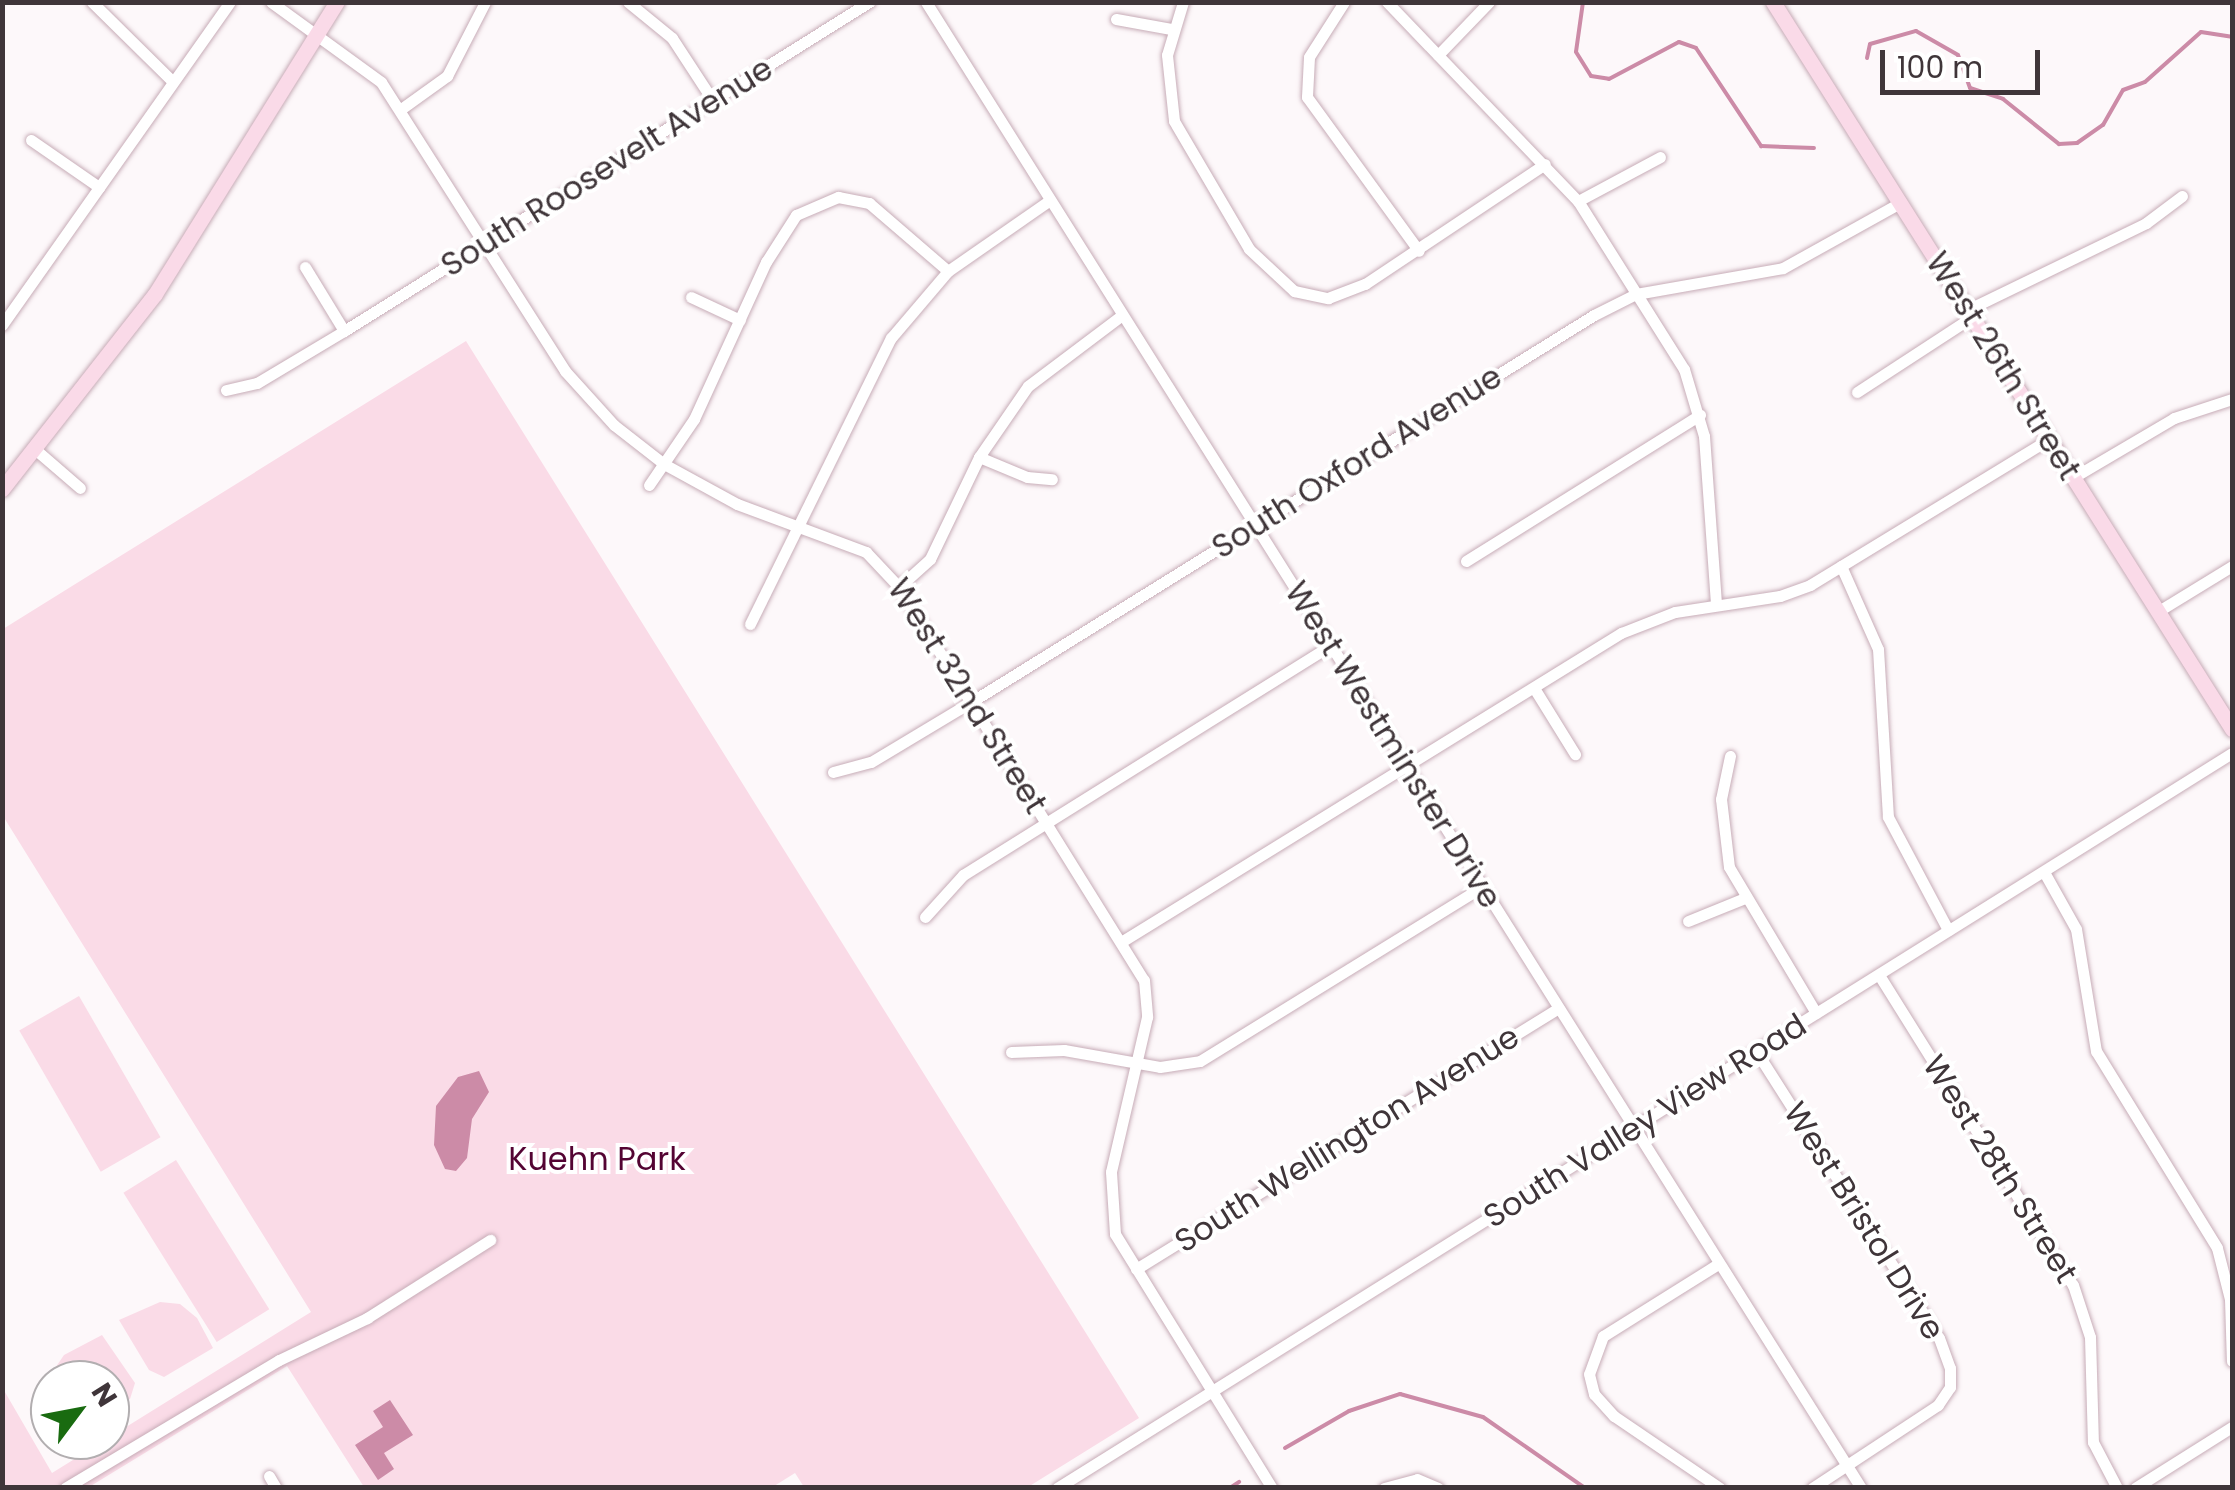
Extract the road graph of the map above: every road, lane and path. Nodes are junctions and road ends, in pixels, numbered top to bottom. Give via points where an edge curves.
1 (92, 2) edge
2 (230, 2) edge
3 (271, 2) edge
4 (336, 2) edge
5 (485, 2) edge
6 (628, 2) edge
7 (869, 2) edge
8 (926, 2) edge
9 (1183, 2) edge
10 (1344, 2) edge
11 (1387, 2) edge
12 (1490, 2) edge
13 (1773, 2) edge
14 (1116, 19) dead end
15 (1171, 29) junction
16 (318, 33) junction
17 (1438, 55) junction
18 (172, 81) junction
19 (713, 100) junction
20 (401, 108) junction
21 (31, 140) dead end
22 (1660, 157) dead end
23 (1545, 164) junction
24 (99, 187) junction
25 (2182, 196) dead end
26 (1050, 200) junction
27 (1578, 202) junction
28 (1900, 203) junction
29 (484, 244) junction
30 (1420, 251) junction
31 (305, 267) dead end
32 (948, 271) junction
33 (1636, 294) junction
34 (690, 297) dead end
35 (1970, 313) junction
36 (1121, 316) junction
37 (740, 320) junction
38 (2, 325) edge
39 (344, 331) junction
40 (226, 390) dead end
41 (1857, 392) dead end
42 (2232, 399) edge
43 (1700, 414) junction
44 (2049, 439) junction
45 (36, 450) junction
46 (979, 457) junction
47 (664, 464) junction
48 (2074, 477) junction
49 (1052, 479) dead end
50 (649, 484) dead end
51 (80, 488) dead end
52 (2, 489) edge
53 (796, 524) junction
54 (1255, 526) junction
55 (1466, 561) dead end
56 (1842, 566) junction
57 (2232, 566) edge
58 (899, 587) junction
59 (1716, 602) junction
60 (2157, 612) junction
61 (750, 624) dead end
62 (1330, 646) junction
63 (1534, 688) junction
64 (971, 702) junction
65 (2232, 730) edge
66 (2232, 753) edge
67 (1575, 754) dead end
68 (1730, 756) dead end
69 (1406, 766) junction
70 (833, 772) dead end
71 (1046, 821) junction
72 (2044, 872) junction
73 (1482, 887) junction
74 (1744, 898) junction
75 (925, 917) dead end
76 (1688, 921) dead end
77 (1948, 930) junction
78 (1121, 942) junction
79 (1879, 975) junction
80 (1558, 1009) junction
81 (1816, 1014) junction
82 (1756, 1051) junction
83 (1011, 1052) dead end
84 (1138, 1064) junction
85 (1633, 1128) junction
86 (490, 1240) dead end
87 (1718, 1264) junction
88 (1136, 1269) junction
89 (2232, 1361) edge
90 (1212, 1392) junction
91 (2232, 1427) edge
92 (1847, 1464) junction
93 (66, 1488) edge
94 (1057, 1488) edge
95 (1272, 1488) edge
96 (1384, 1488) edge
97 (1438, 1488) edge
98 (1720, 1488) edge
99 (1812, 1488) edge
100 (1862, 1488) edge
101 (2117, 1488) edge
102 (2135, 1488) edge

1 - 18 street
2 - 18 street
3 - 16 street, West 32nd Street
4 - 16 main road
5 - 20 street via 447,76
6 - 19 street via 672,38
7 - 19 street, South Roosevelt Avenue
8 - 26 street, West Westminster Drive
9 - 15 street
10 - 30 street via 1309,56 1307,97
11 - 17 street
12 - 17 street
13 - 28 main road, West 26th Street
14 - 15 street
15 - 30 street via 1167,90 1174,122 1271,277 1304,296 1328,298
16 - 20 street, West 32nd Street via 381,82
16 - 45 main road via 155,294
17 - 23 street
18 - 24 street
19 - 29 street, South Roosevelt Avenue
20 - 29 street, West 32nd Street
21 - 24 street
22 - 27 street
23 - 27 street
23 - 30 street
24 - 38 street
25 - 35 street via 2146,223 2048,265
26 - 32 street
26 - 36 street, West Westminster Drive
27 - 33 street
28 - 33 street, South Oxford Avenue via 1782,268
28 - 35 main road, West 26th Street
29 - 39 street, South Roosevelt Avenue
29 - 47 street, West 32nd Street via 565,371 614,424
31 - 39 street
32 - 37 street via 878,207 848,198 824,200 789,222
32 - 53 street via 877,360
33 - 43 street via 1684,369
33 - 54 street, South Oxford Avenue
34 - 37 street
35 - 41 street
35 - 44 main road, West 26th Street
36 - 46 street via 1046,368
36 - 54 street, West Westminster Drive
37 - 47 street via 694,419
39 - 40 street, South Roosevelt Avenue via 257,384
42 - 48 street via 2174,418
43 - 55 street
43 - 59 street
44 - 48 main road, West 26th Street
44 - 56 street
45 - 51 street
45 - 52 main road
46 - 49 street via 1027,477
46 - 58 street via 930,559
47 - 50 street
47 - 53 street, West 32nd Street via 737,504
48 - 60 main road, West 26th Street
53 - 58 street, West 32nd Street via 866,552
53 - 61 street
54 - 62 street, West Westminster Drive
54 - 64 street, South Oxford Avenue
56 - 59 street via 1780,596
56 - 77 street via 1878,649 1888,817
57 - 60 street
58 - 64 street, West 32nd Street
59 - 63 street via 1621,634
60 - 65 main road, West 26th Street
62 - 69 street, West Westminster Drive
62 - 71 street
63 - 67 street
63 - 69 street
64 - 70 street, South Oxford Avenue via 870,762
64 - 71 street, West 32nd Street
66 - 72 street, South Valley View Road
68 - 74 street via 1722,782 1722,827 1729,867
69 - 73 street, West Westminster Drive
69 - 78 street
71 - 75 street via 962,875
71 - 78 street, West 32nd Street
72 - 77 street, South Valley View Road
72 - 89 street via 2076,929 2096,1051 2217,1248 2230,1300
73 - 80 street, West Westminster Drive
73 - 84 street via 1214,1054 1175,1066
74 - 76 street
74 - 81 street
77 - 79 street, South Valley View Road
78 - 84 street, West 32nd Street via 1148,1000
79 - 81 street, South Valley View Road
79 - 101 street, West 28th Street via 2074,1285 2090,1337 2093,1442
80 - 85 street, West Westminster Drive
80 - 88 street, South Wellington Avenue
81 - 82 street, South Valley View Road
82 - 85 street, South Valley View Road
82 - 92 street, West Bristol Drive via 1939,1338 1950,1368 1950,1387 1938,1405
83 - 84 street via 1064,1050
84 - 88 street, West 32nd Street via 1111,1172 1110,1204 1115,1234
85 - 87 street, West Westminster Drive
85 - 90 street, South Valley View Road
86 - 93 street via 367,1318 280,1360
87 - 92 street, West Westminster Drive
87 - 98 street via 1603,1336 1589,1374 1594,1394 1614,1416
88 - 90 street, West 32nd Street
90 - 94 street, South Valley View Road
90 - 95 street, West 32nd Street
91 - 102 street
92 - 99 street, West Bristol Drive
92 - 100 street, West Westminster Drive
96 - 97 street via 1416,1480

